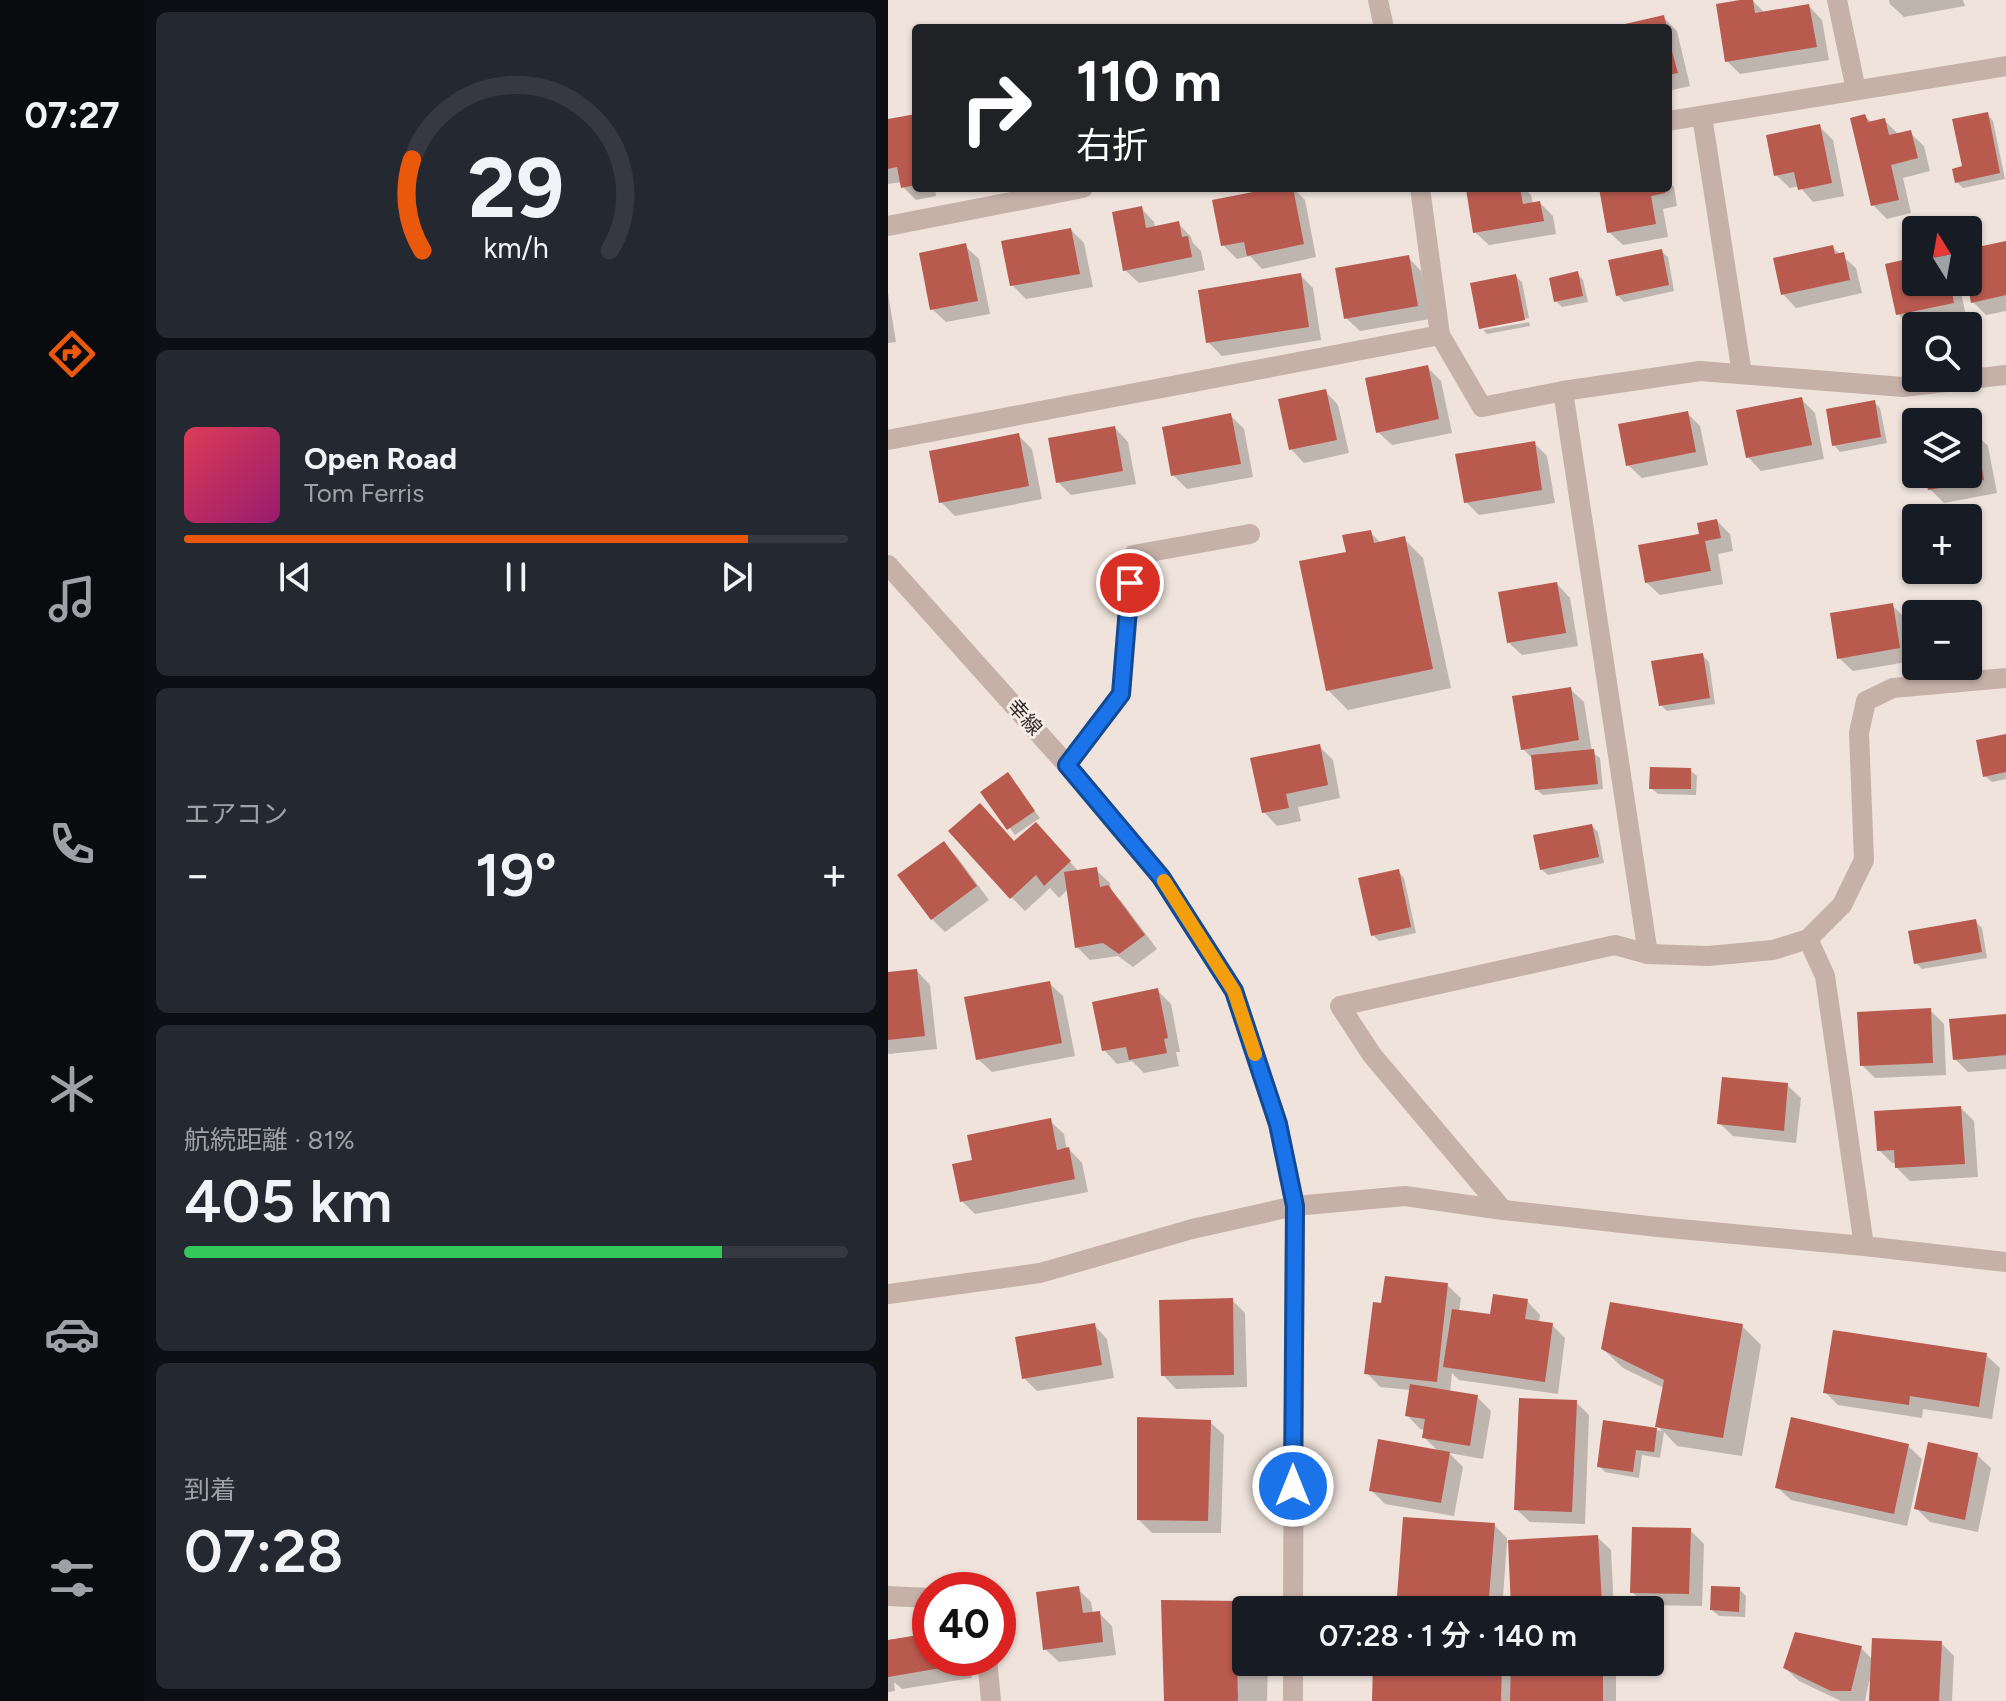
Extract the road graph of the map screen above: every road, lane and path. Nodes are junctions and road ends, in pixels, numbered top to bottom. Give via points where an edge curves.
1 (1378, 0) edge
2 (1837, 0) edge
3 (1383, 24) edge
4 (2006, 66) edge
5 (1856, 90) junction
6 (1702, 116) junction
7 (1672, 120) edge
8 (1062, 192) edge
9 (1421, 192) edge
10 (888, 226) edge
11 (1440, 335) junction
12 (1742, 374) junction
13 (2006, 375) edge
14 (1563, 391) junction
15 (888, 440) edge
16 (1250, 534) dead end
17 (888, 565) edge
18 (2006, 678) edge
19 (1067, 765) junction
20 (1808, 939) junction
21 (1648, 954) junction
22 (1295, 1206) junction
23 (1503, 1210) junction
24 (1864, 1246) junction
25 (2006, 1262) edge
26 (888, 1294) edge
27 (888, 1596) edge
28 (1293, 1596) edge
29 (912, 1597) edge
30 (989, 1676) edge
31 (1293, 1676) edge
32 (991, 1701) edge
33 (1293, 1701) edge

1 - 3 street
2 - 5 street
4 - 5 street
5 - 6 street
6 - 7 street
6 - 12 street
8 - 10 street
9 - 11 street
11 - 14 street via 1482,407
11 - 15 street
12 - 13 street via 1903,387
12 - 14 street via 1700,371
14 - 21 street
16 - 19 street via 1133,555 1121,694
17 - 19 street, 幸線
18 - 20 street via 1893,688 1866,701 1859,733 1864,860 1842,905
19 - 22 street, 幸線 via 1161,877 1234,991 1278,1124
20 - 21 street via 1773,950
20 - 24 street via 1825,976
21 - 23 street via 1615,945 1340,1006 1372,1055
22 - 23 street via 1405,1196
22 - 26 street via 1040,1273
22 - 28 street, 幸線
23 - 24 street
24 - 25 street
27 - 29 street
30 - 32 street
31 - 33 street

